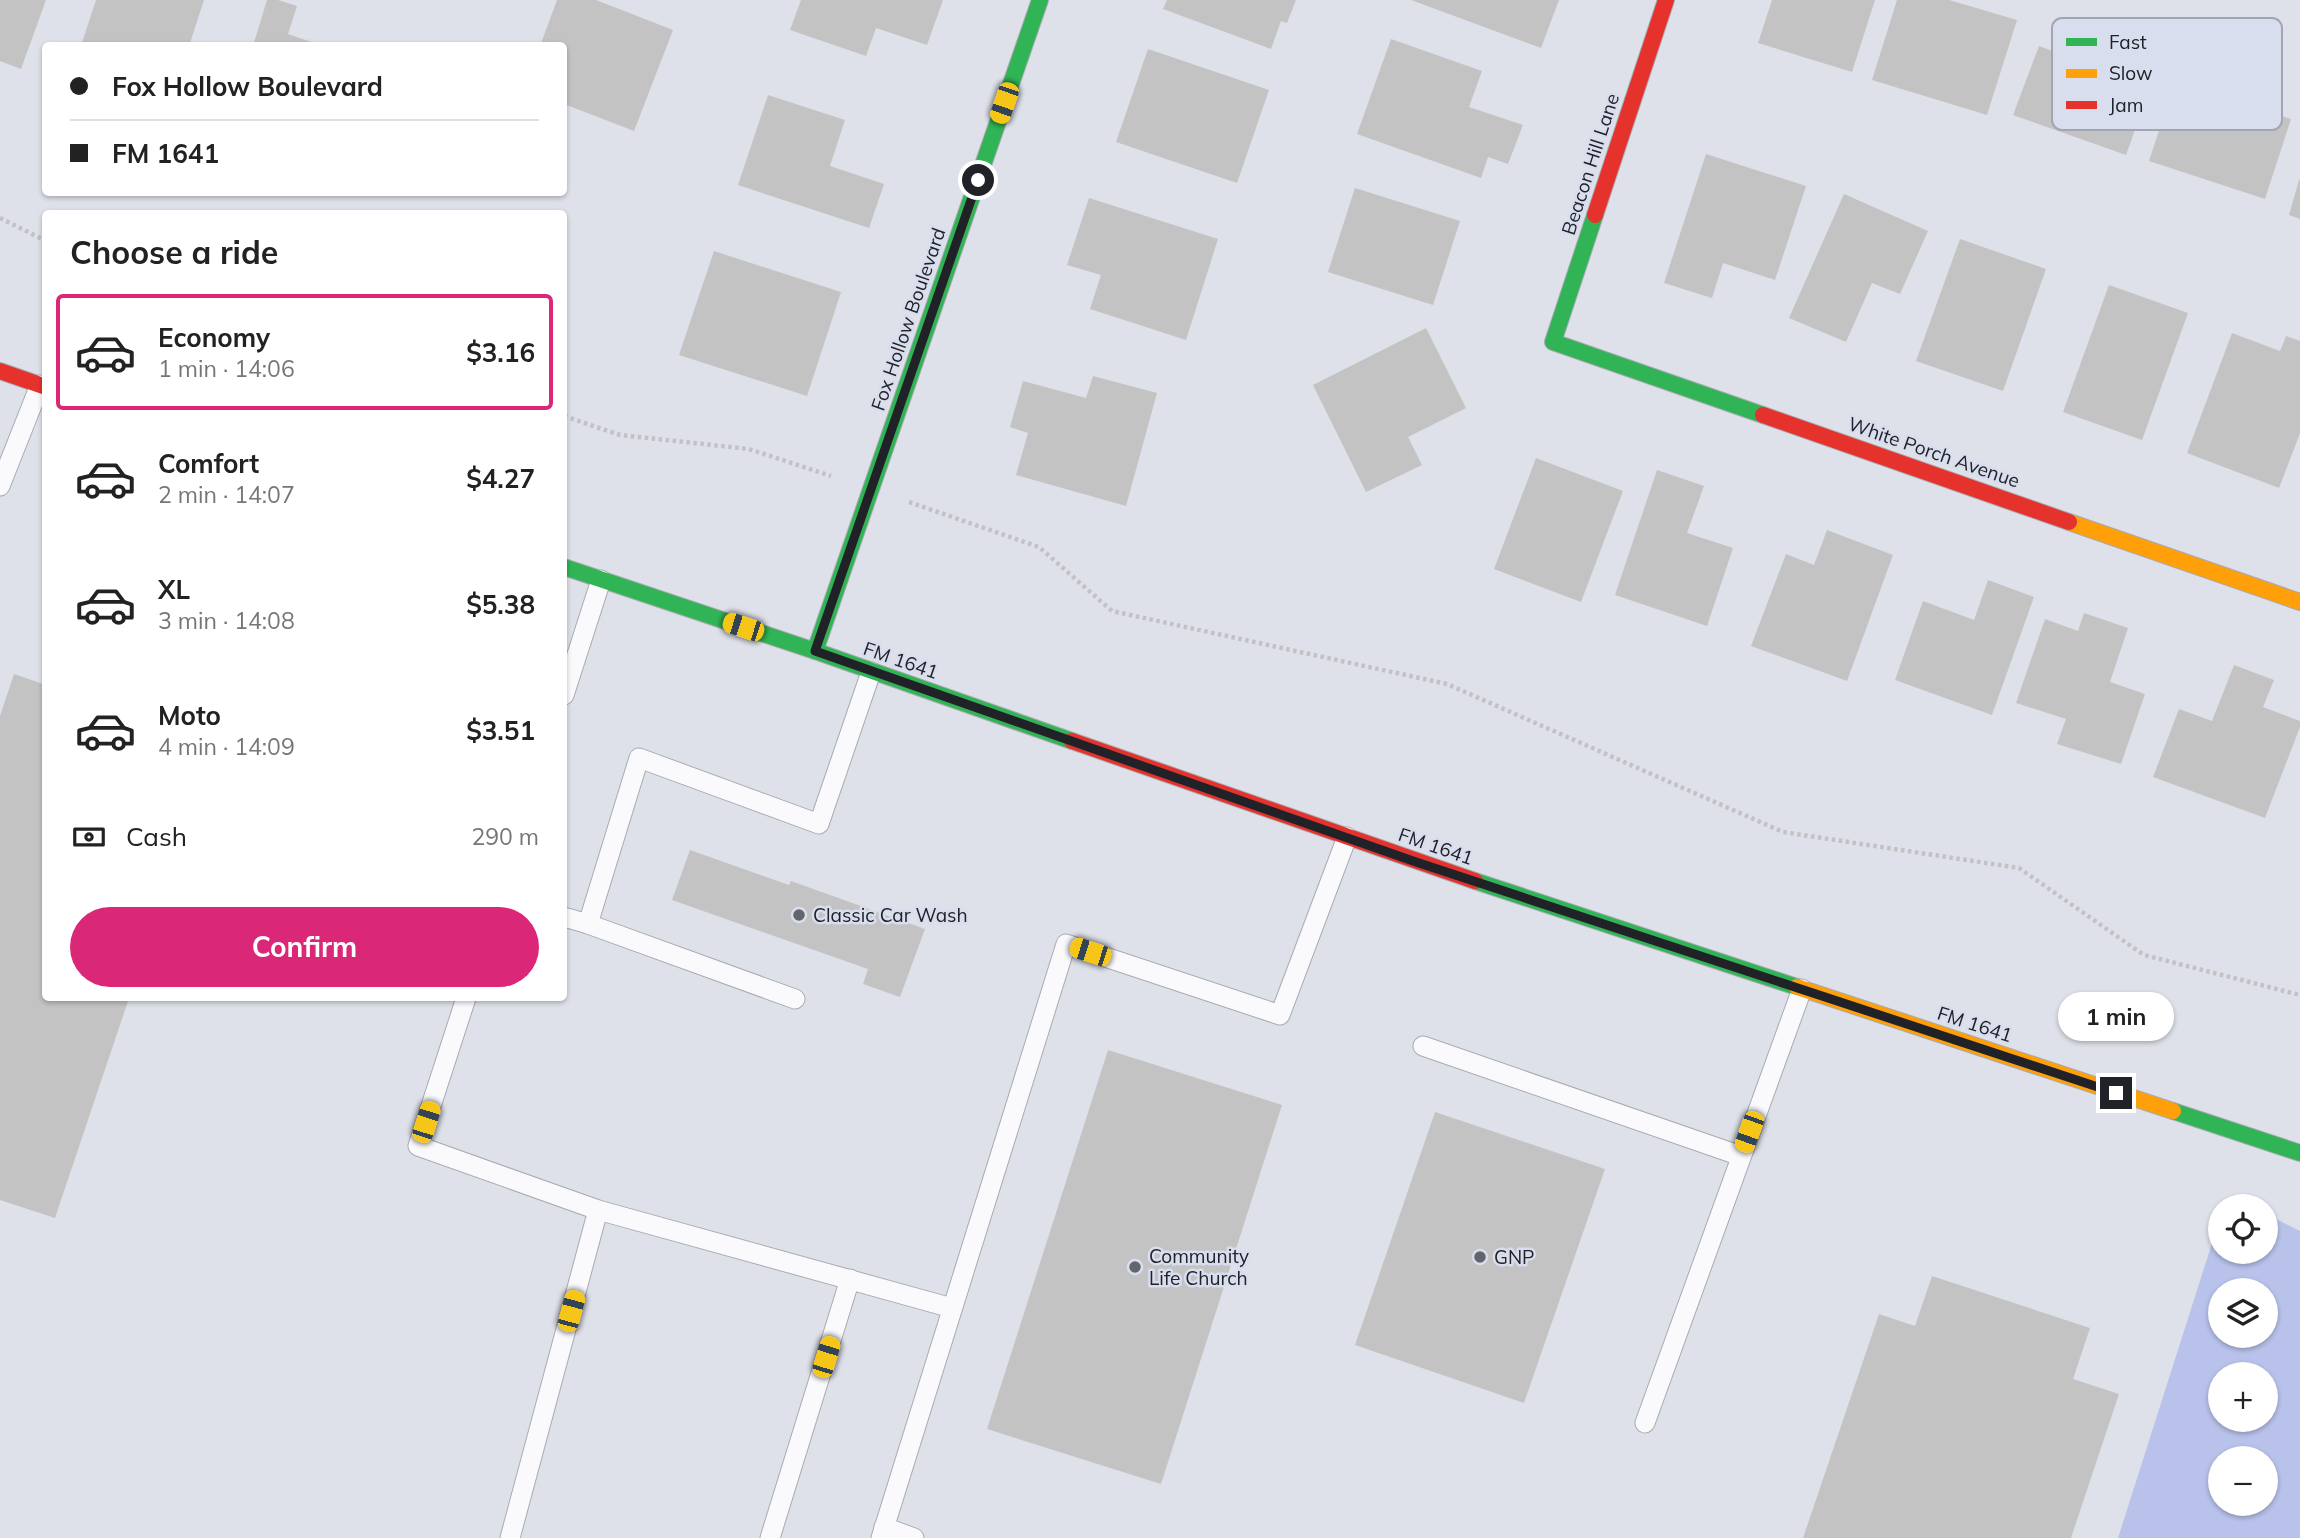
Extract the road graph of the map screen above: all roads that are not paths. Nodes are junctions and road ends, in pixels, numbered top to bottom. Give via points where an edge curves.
1 (1040, 0) edge
2 (1666, 0) edge
3 (1553, 342) joint
4 (0, 371) edge
5 (42, 386) edge
6 (42, 388) edge
7 (0, 486) edge
8 (567, 568) edge
9 (601, 580) junction
10 (2300, 602) edge
11 (815, 651) junction
12 (872, 672) junction
13 (567, 686) edge
14 (1348, 838) junction
15 (567, 918) edge
16 (588, 925) junction
17 (1802, 989) junction
18 (795, 999) dead end
19 (465, 1001) edge
20 (1423, 1046) dead end
21 (2300, 1153) edge
22 (1741, 1156) junction
23 (598, 1210) junction
24 (849, 1279) junction
25 (952, 1308) junction
26 (1645, 1423) dead end
27 (882, 1533) edge
28 (510, 1538) edge
29 (770, 1538) edge
30 (914, 1538) edge

1 - 11 main road, Fox Hollow Boulevard
2 - 3 main road, Beacon Hill Lane
3 - 10 main road, White Porch Avenue
4 - 5 main road
6 - 7 lane
8 - 9 main road, FM 1641 / FM 1641
9 - 11 main road, FM 1641 / FM 1641
9 - 13 lane
11 - 12 main road, FM 1641 / FM 1641
12 - 14 main road, FM 1641 / FM 1641
12 - 16 lane via 820,824 639,758
14 - 17 main road, FM 1641 / FM 1641
14 - 25 lane via 1280,1015 1066,944
15 - 16 lane
16 - 18 lane
17 - 21 main road, FM 1641 / FM 1641
17 - 22 lane
19 - 23 lane via 418,1146
20 - 22 lane
22 - 26 lane
23 - 24 lane
23 - 28 lane
24 - 25 lane
24 - 29 lane
25 - 27 lane
27 - 30 lane

